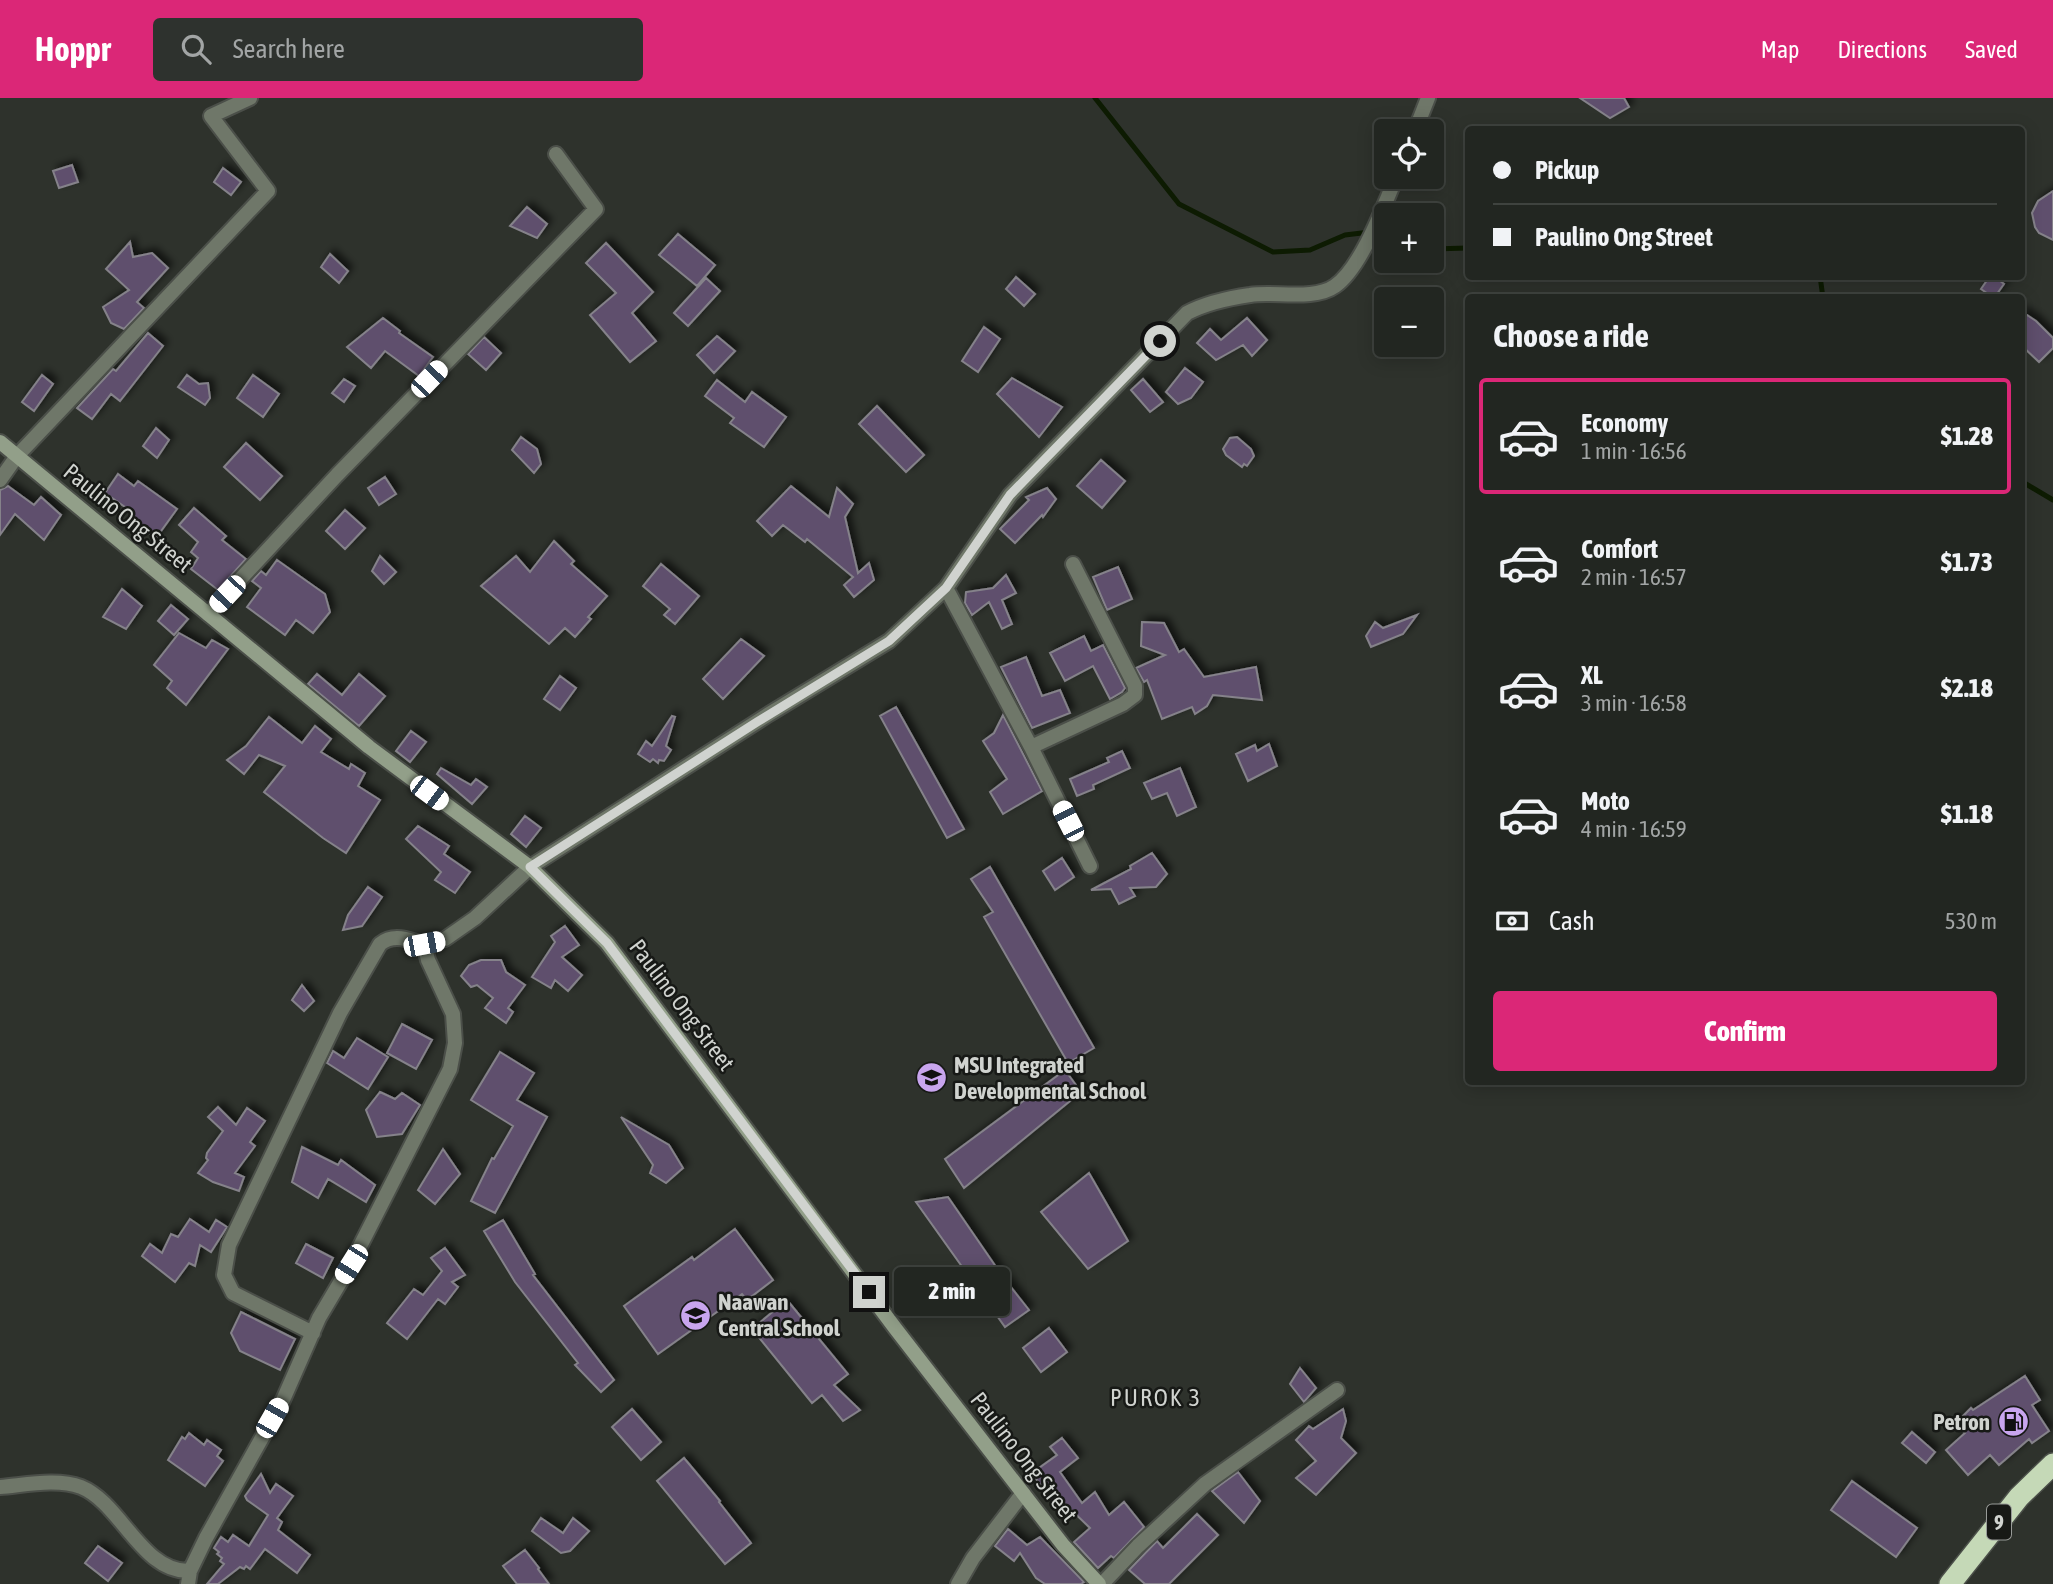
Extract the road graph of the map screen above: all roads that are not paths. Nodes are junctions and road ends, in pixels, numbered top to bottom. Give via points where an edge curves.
1 (250, 98) edge
2 (1428, 98) edge
3 (1420, 119) edge
4 (556, 154) dead end
5 (1391, 189) edge
6 (0, 442) edge
7 (17, 456) junction
8 (0, 480) edge
9 (1073, 564) dead end
10 (946, 588) junction
11 (208, 614) junction
12 (1031, 747) junction
13 (1090, 866) dead end
14 (530, 867) junction
15 (424, 944) junction
16 (313, 1333) junction
17 (1337, 1390) dead end
18 (2053, 1464) edge
19 (0, 1487) edge
20 (1023, 1493) junction
21 (189, 1577) edge
22 (958, 1584) edge
23 (1100, 1584) edge
24 (1950, 1584) edge

1 - 7 street via 211,116 268,191
2 - 3 street
4 - 11 street via 596,209
5 - 10 street via 1362,250 1334,287 1251,295 1187,313 1010,495
6 - 7 street, Paulino Ong Street
7 - 8 street
7 - 11 street, Paulino Ong Street
9 - 12 street via 1135,686 1135,695
10 - 12 street
10 - 14 street via 867,656
11 - 14 street, Paulino Ong Street via 369,747
12 - 13 street
14 - 15 street via 462,928 446,939
14 - 20 street, Paulino Ong Street via 607,943
15 - 16 street via 453,1014 455,1043 450,1069
15 - 16 street via 397,937 380,944 340,1013 229,1245 224,1275 233,1293
16 - 21 street via 283,1400
17 - 23 street via 1205,1484
18 - 24 highway, 9 via 2019,1497
19 - 21 street via 53,1483 82,1488 163,1564
20 - 22 street
20 - 23 street, Paulino Ong Street

